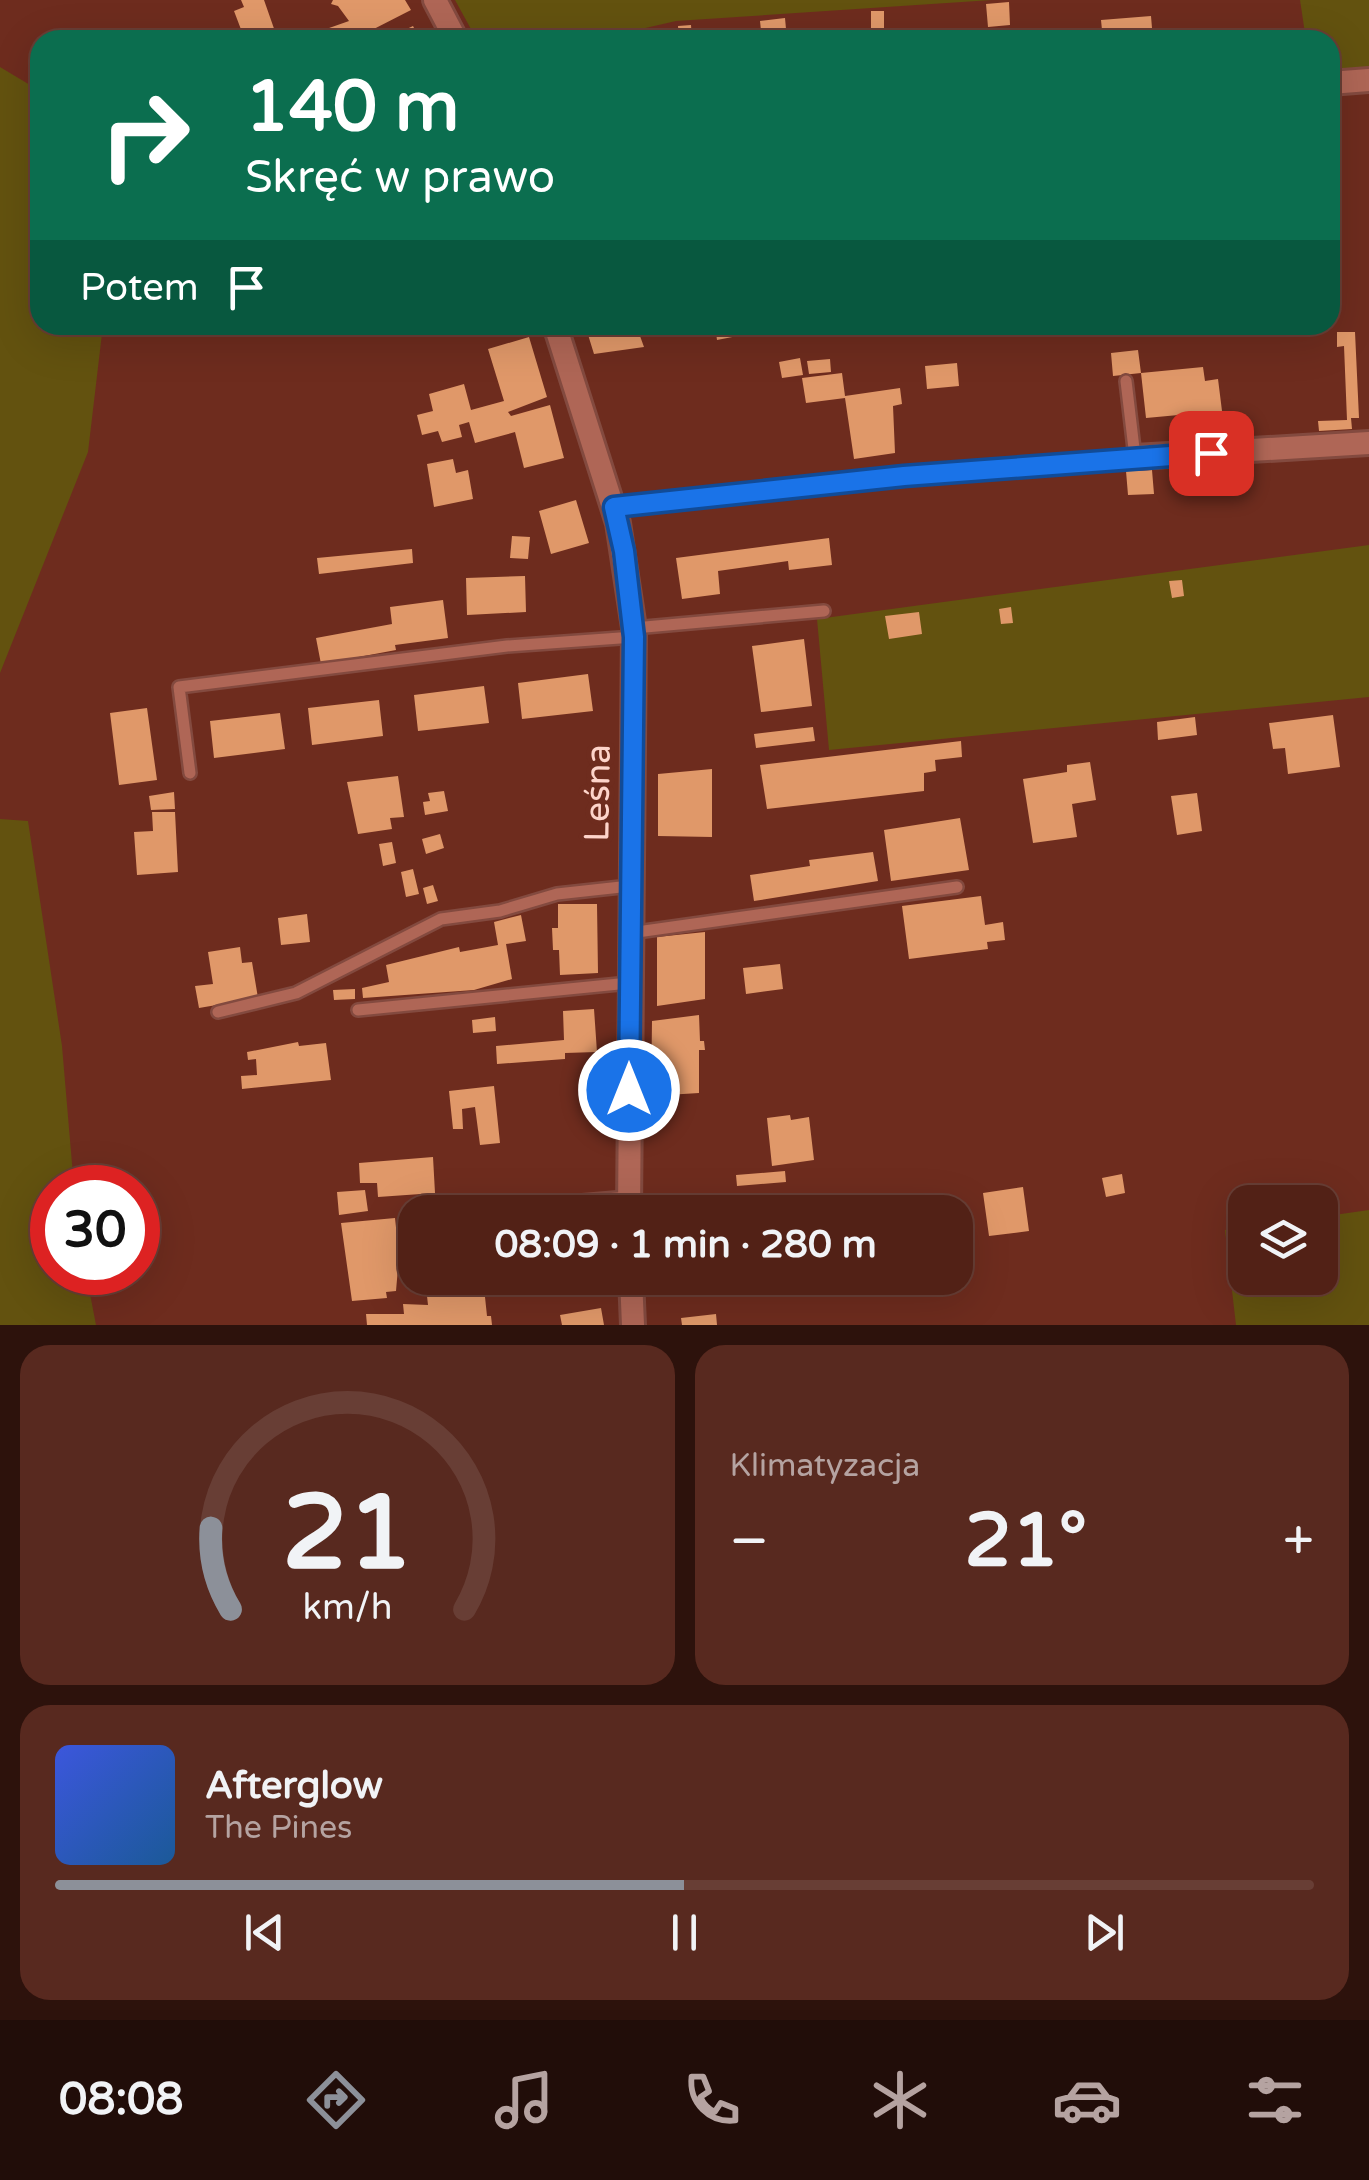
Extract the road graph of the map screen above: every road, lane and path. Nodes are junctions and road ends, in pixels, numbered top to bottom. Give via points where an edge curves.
1 (434, 0) edge
2 (450, 30) edge
3 (1369, 80) edge
4 (1340, 82) edge
5 (558, 335) edge
6 (1126, 381) dead end
7 (1369, 443) edge
8 (1135, 457) junction
9 (614, 507) junction
10 (824, 611) dead end
11 (634, 632) junction
12 (190, 773) dead end
13 (630, 886) junction
14 (957, 887) dead end
15 (630, 933) junction
16 (630, 983) junction
17 (358, 1010) dead end
18 (218, 1012) dead end
19 (629, 1195) edge
20 (632, 1295) edge
21 (633, 1325) edge

1 - 2 street
3 - 4 street
5 - 9 street, Leśna
6 - 8 lane
7 - 8 street
8 - 9 lane
9 - 11 street, Leśna
10 - 11 lane
11 - 12 lane via 179,687
11 - 13 street, Leśna
13 - 15 street, Leśna
13 - 18 lane via 441,918 296,992
14 - 15 lane
15 - 16 street, Leśna
16 - 17 lane
16 - 19 street, Leśna
20 - 21 street

